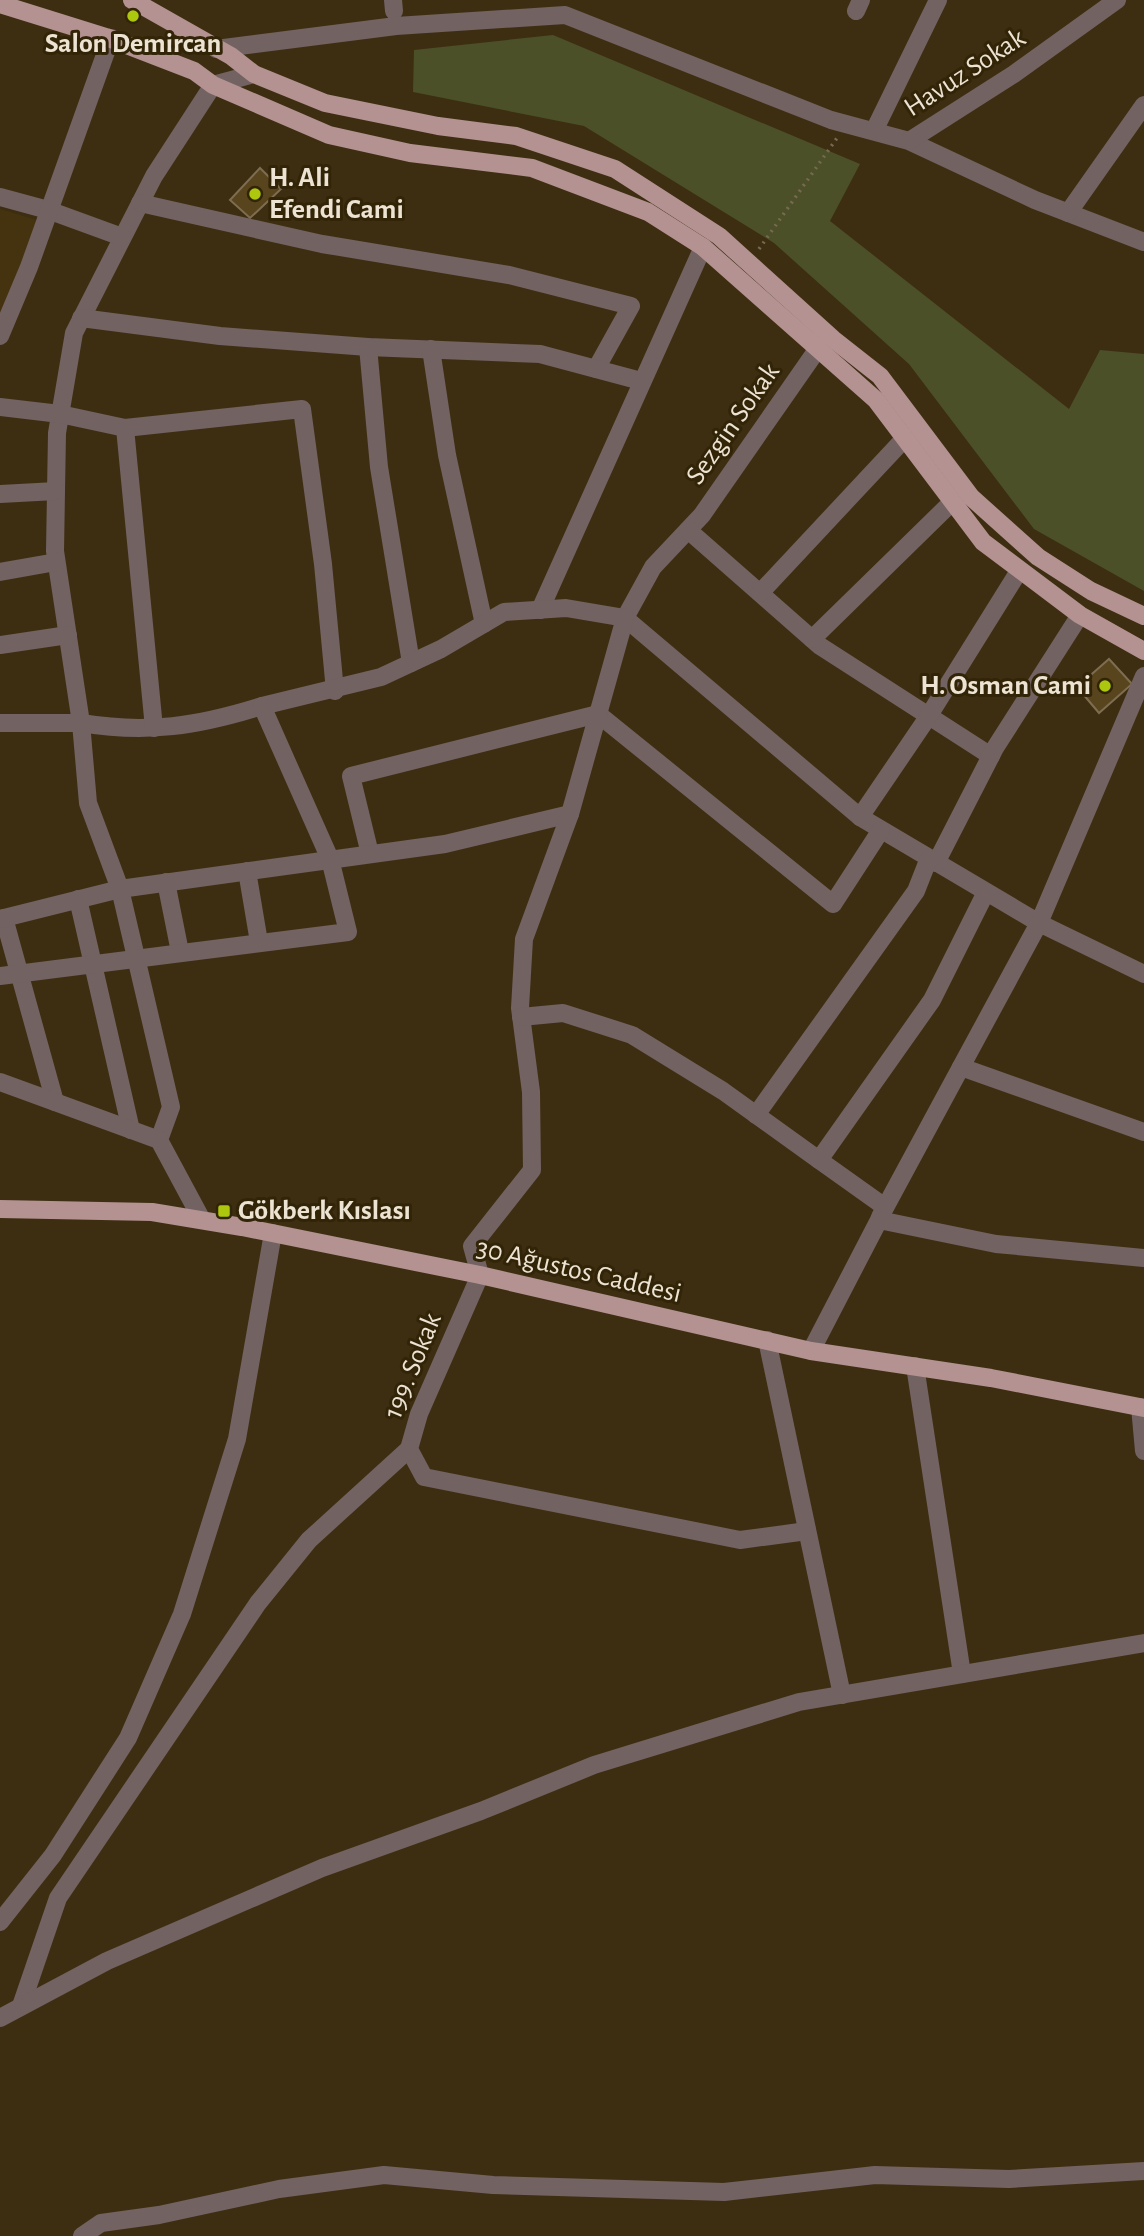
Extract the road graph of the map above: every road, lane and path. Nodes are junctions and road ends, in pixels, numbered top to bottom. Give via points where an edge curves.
1 (132, 0) edge
2 (938, 0) edge
3 (1117, 0) edge
4 (0, 4) edge
5 (111, 38) junction
6 (216, 49) junction
7 (254, 74) junction
8 (213, 85) junction
9 (1144, 105) edge
10 (847, 124) junction
11 (874, 131) junction
12 (909, 141) junction
13 (0, 197) edge
14 (140, 203) junction
15 (48, 210) junction
16 (1068, 213) junction
17 (122, 237) junction
18 (1144, 243) edge
19 (703, 247) junction
20 (749, 262) junction
21 (81, 318) junction
22 (0, 336) edge
23 (819, 347) junction
24 (368, 348) junction
25 (430, 349) junction
26 (596, 369) junction
27 (641, 381) junction
28 (0, 407) edge
29 (60, 414) junction
30 (125, 428) junction
31 (906, 436) junction
32 (56, 491) junction
33 (0, 494) edge
34 (951, 503) junction
35 (688, 530) junction
36 (56, 562) junction
37 (1019, 571) junction
38 (0, 572) edge
39 (760, 593) junction
40 (540, 610) junction
41 (1080, 615) junction
42 (1144, 616) edge
43 (625, 618) junction
44 (484, 624) junction
45 (68, 635) junction
46 (812, 639) junction
47 (0, 645) edge
48 (1144, 652) edge
49 (411, 663) junction
50 (1144, 676) edge
51 (335, 691) junction
52 (262, 706) junction
53 (598, 714) junction
54 (928, 717) junction
55 (0, 723) edge
56 (81, 723) junction
57 (153, 728) junction
58 (991, 756) junction
59 (570, 814) junction
60 (860, 817) junction
61 (881, 830) junction
62 (370, 854) junction
63 (330, 859) junction
64 (933, 860) junction
65 (247, 871) junction
66 (166, 882) junction
67 (120, 888) junction
68 (986, 892) junction
69 (78, 899) junction
70 (2, 918) edge
71 (1039, 923) junction
72 (259, 942) junction
73 (180, 952) junction
74 (137, 958) junction
75 (92, 964) junction
76 (19, 973) junction
77 (1144, 974) edge
78 (0, 976) edge
79 (521, 1017) junction
80 (961, 1067) junction
81 (0, 1082) edge
82 (55, 1102) junction
83 (756, 1115) junction
84 (131, 1130) junction
85 (1144, 1132) edge
86 (159, 1140) junction
87 (818, 1160) junction
88 (0, 1209) edge
89 (882, 1213) junction
90 (202, 1220) junction
91 (273, 1233) junction
92 (1144, 1258) edge
93 (480, 1275) junction
94 (767, 1340) junction
95 (811, 1351) junction
96 (915, 1366) junction
97 (1142, 1408) edge
98 (409, 1449) junction
99 (1144, 1451) edge
100 (807, 1531) junction
101 (1144, 1643) edge
102 (962, 1674) junction
103 (842, 1695) junction
104 (0, 1922) edge
105 (21, 2006) junction
106 (0, 2018) edge
107 (1144, 2171) edge
108 (82, 2236) edge

1 - 6 main road
2 - 11 street
3 - 12 street, Havuz Sokak
4 - 5 main road
5 - 8 main road via 194,71
5 - 15 street
6 - 7 main road
6 - 10 street via 396,26 565,15
7 - 8 street
7 - 20 main road via 325,103 438,126 516,135 615,169 719,236
8 - 14 street
8 - 19 main road via 329,135 410,153 532,168 648,212
9 - 16 street
10 - 11 street
10 - 20 path
11 - 12 street
12 - 16 street
13 - 15 street
14 - 17 street
14 - 26 street via 322,244 509,275 631,306
15 - 17 street
15 - 22 street
16 - 18 street
17 - 21 street
19 - 23 main road
19 - 27 street
20 - 42 main road via 833,340 880,376 971,497 1038,557 1091,591
21 - 24 street
21 - 29 street via 74,332
23 - 31 main road via 876,400
23 - 35 street, Sezgin Sokak
24 - 25 street
24 - 49 street via 379,467
25 - 26 street via 540,354
25 - 44 street via 447,455
26 - 27 street
27 - 40 street
28 - 29 street
29 - 30 street
29 - 32 street
30 - 51 street via 302,410
30 - 57 street
31 - 34 main road
31 - 39 street
32 - 33 street
32 - 36 street
34 - 37 main road via 983,542
34 - 46 street
35 - 39 street
35 - 43 street, Sezgin Sokak via 653,567
36 - 38 street
36 - 45 street
37 - 41 main road
37 - 54 street
39 - 46 street
40 - 43 street via 566,608
40 - 44 street via 504,612
41 - 48 main road
41 - 58 street
43 - 53 street, Sezgin Sokak
43 - 60 street
44 - 49 street
45 - 47 street
45 - 56 street
46 - 54 street
49 - 51 street
50 - 71 street
51 - 52 street
52 - 57 street via 211,722
52 - 63 street
53 - 59 street, Sezgin Sokak
53 - 61 street via 832,904
53 - 62 street via 351,776
54 - 58 street
54 - 60 street
55 - 56 street
56 - 57 street via 125,730
56 - 67 street via 88,803
58 - 64 street
59 - 62 street via 445,844
59 - 79 street, Sezgin Sokak via 524,939
60 - 61 street
61 - 64 street
62 - 63 street
63 - 65 street
63 - 72 street via 348,932
64 - 68 street
64 - 83 street via 916,891
65 - 66 street
65 - 72 street
66 - 67 street
66 - 73 street
67 - 69 street
67 - 74 street
68 - 71 street
68 - 87 street via 932,1000
69 - 70 street
69 - 75 street
70 - 76 street
71 - 77 street
71 - 80 street
72 - 73 street
73 - 74 street
74 - 75 street
74 - 86 street via 171,1107
75 - 76 street
75 - 84 street
76 - 78 street
76 - 82 street
79 - 83 street via 563,1013 632,1035
79 - 93 street, Sezgin Sokak via 531,1092 532,1170 472,1246
80 - 85 street
80 - 89 street
81 - 82 street
82 - 84 street
83 - 87 street
84 - 86 street
86 - 90 street
87 - 89 street
88 - 90 main road, 30 Ağustos Caddesi via 152,1212
89 - 92 street via 996,1244
89 - 95 street
90 - 91 main road, 30 Ağustos Caddesi
91 - 93 main road, 30 Ağustos Caddesi
91 - 104 street via 237,1439 182,1614 128,1738 52,1856
93 - 94 main road, 30 Ağustos Caddesi
93 - 98 street, 199. Sokak via 419,1414
94 - 95 main road, 30 Ağustos Caddesi
94 - 100 street
95 - 96 main road, 30 Ağustos Caddesi
96 - 97 main road, 30 Ağustos Caddesi
96 - 102 street
97 - 99 street
98 - 100 street, 199. Sokak via 424,1477 740,1540
98 - 105 street via 309,1541 258,1603 58,1898
100 - 103 street
101 - 102 street
102 - 103 street
103 - 105 street via 799,1702 594,1765 322,1868 107,1961
105 - 106 street
107 - 108 street via 1009,2179 875,2175 724,2192 493,2185 384,2175 279,2189 101,2223

